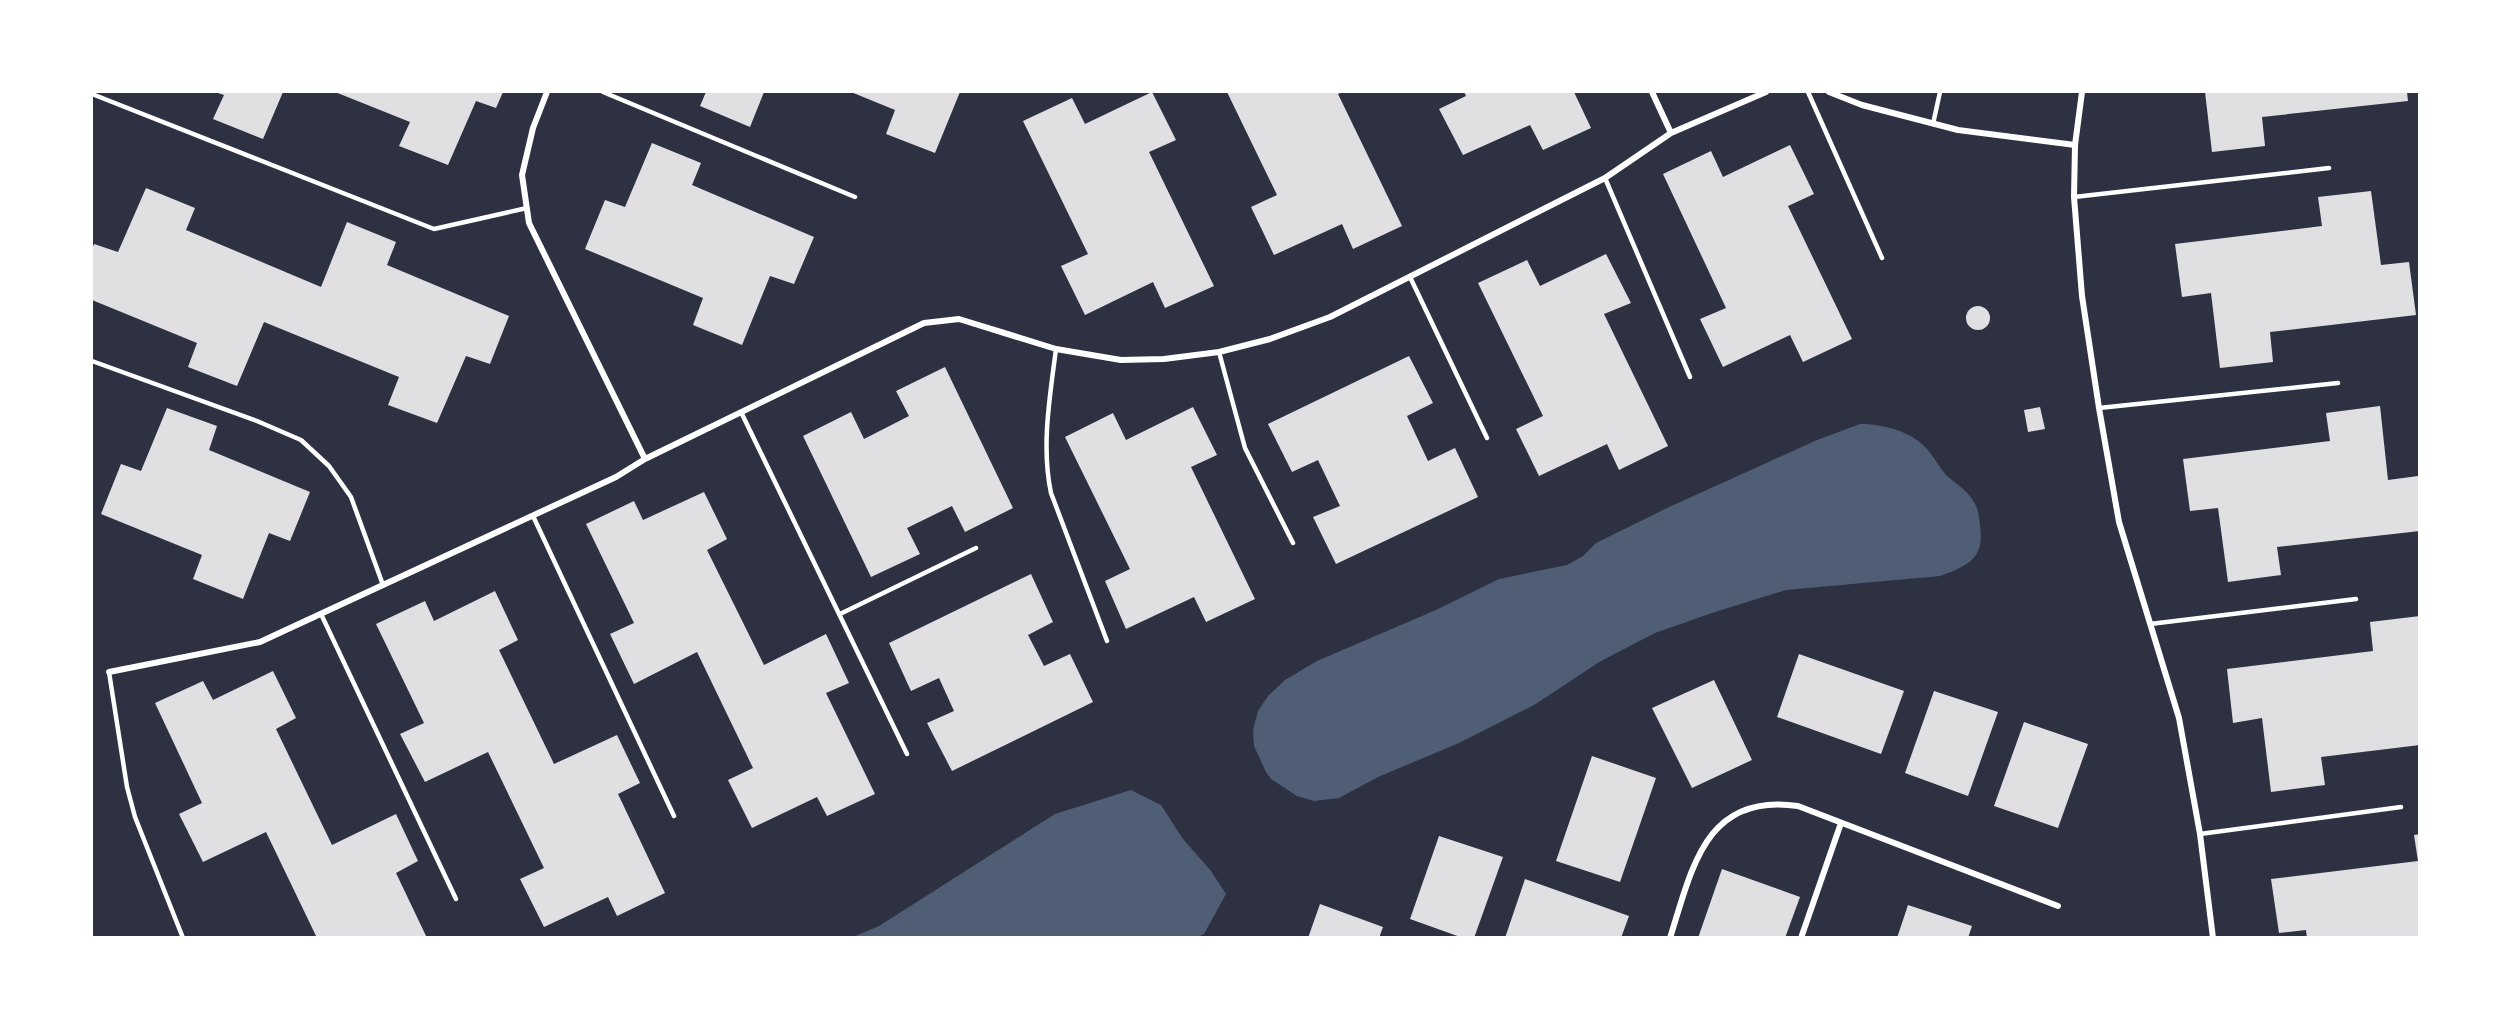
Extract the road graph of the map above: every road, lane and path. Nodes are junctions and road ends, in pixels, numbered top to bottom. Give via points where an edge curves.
1 (547, 92) edge
2 (603, 92) edge
3 (1652, 92) edge
4 (1766, 92) edge
5 (1808, 92) edge
6 (1828, 92) edge
7 (1940, 92) edge
8 (2082, 92) edge
9 (92, 94) edge
10 (1933, 124) junction
11 (1671, 133) junction
12 (2075, 145) junction
13 (2329, 168) dead end
14 (1605, 178) junction
15 (855, 197) dead end
16 (2074, 197) junction
17 (527, 208) junction
18 (1882, 258) dead end
19 (1410, 277) junction
20 (1056, 349) junction
21 (1219, 352) junction
22 (92, 361) edge
23 (1689, 377) dead end
24 (2338, 383) dead end
25 (2099, 408) junction
26 (741, 412) junction
27 (1487, 438) dead end
28 (645, 459) junction
29 (533, 516) junction
30 (1293, 543) dead end
31 (976, 548) dead end
32 (383, 585) junction
33 (2356, 598) dead end
34 (321, 614) junction
35 (840, 615) junction
36 (2150, 624) junction
37 (1107, 641) dead end
38 (109, 672) joint
39 (907, 754) dead end
40 (2401, 807) dead end
41 (674, 816) dead end
42 (1841, 823) junction
43 (2200, 834) junction
44 (456, 899) dead end
45 (2058, 906) dead end
46 (183, 938) edge
47 (1670, 938) edge
48 (1801, 938) edge
49 (2213, 938) edge

1 - 17 street via 533,128 522,175
2 - 15 lane
3 - 11 street
4 - 11 street
5 - 18 lane
6 - 10 street
7 - 10 lane
8 - 12 street
9 - 17 lane via 434,229
10 - 12 street
11 - 14 street
12 - 16 street
13 - 16 lane
14 - 19 street
14 - 23 lane
16 - 25 street via 2082,296
17 - 28 street via 529,223
19 - 21 street via 1330,317
19 - 27 lane
20 - 21 street via 1121,360
20 - 26 street via 959,319 924,323
20 - 37 lane via 1045,468
21 - 30 lane via 1245,448
22 - 32 lane via 301,440 329,466 351,497
24 - 25 lane
25 - 36 street via 2119,522
26 - 28 street
26 - 35 lane
28 - 29 street
29 - 32 street
29 - 41 lane
31 - 35 lane
32 - 34 street
33 - 36 lane
34 - 38 street via 260,642
34 - 44 lane
35 - 39 lane
36 - 43 street via 2179,718
38 - 46 lane via 135,817
40 - 43 lane
42 - 45 street
42 - 47 street via 1798,806 1782,804 1752,807 1725,821 1697,856
42 - 48 street
43 - 49 street

